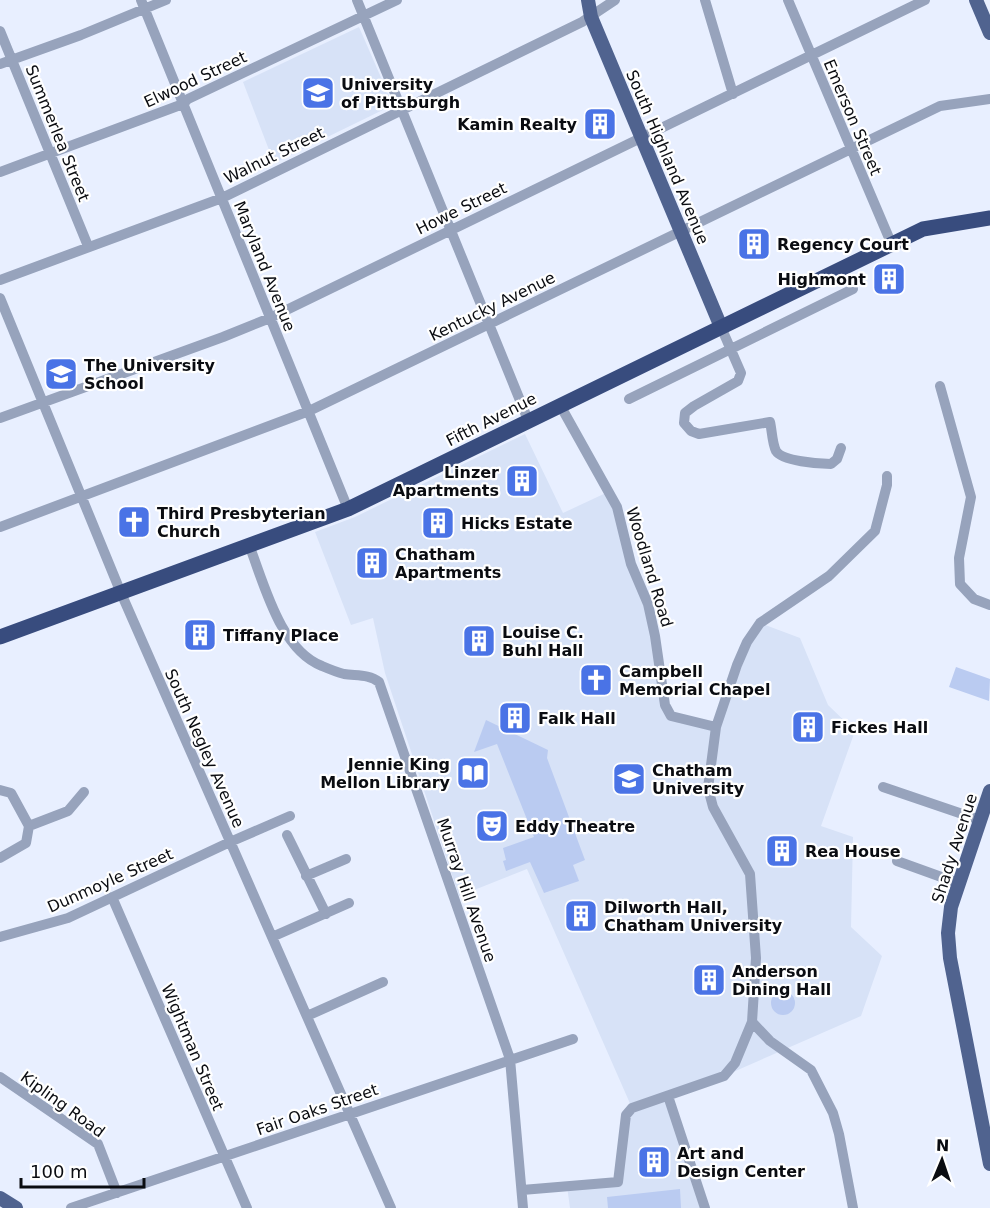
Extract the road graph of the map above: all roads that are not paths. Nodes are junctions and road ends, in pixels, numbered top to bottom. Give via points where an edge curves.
1 (166, 0) edge
2 (357, 0) edge
3 (397, 0) edge
4 (588, 0) edge
5 (615, 0) edge
6 (705, 0) edge
7 (788, 0) edge
8 (925, 0) edge
9 (976, 0) edge
10 (143, 5) edge
11 (364, 16) junction
12 (591, 17) junction
13 (0, 31) edge
14 (990, 33) edge
15 (810, 55) junction
16 (11, 59) junction
17 (0, 64) edge
18 (733, 94) junction
19 (990, 99) edge
20 (183, 104) junction
21 (402, 110) junction
22 (640, 138) junction
23 (850, 149) junction
24 (50, 153) junction
25 (0, 172) edge
26 (222, 198) junction
27 (990, 218) edge
28 (451, 230) junction
29 (681, 231) junction
30 (892, 245) junction
31 (88, 246) junction
32 (0, 280) edge
33 (854, 289) dead end
34 (0, 298) edge
35 (270, 318) junction
36 (490, 325) junction
37 (721, 327) junction
38 (731, 349) junction
39 (940, 386) dead end
40 (629, 399) dead end
41 (43, 402) junction
42 (560, 405) junction
43 (309, 411) junction
44 (0, 418) edge
45 (528, 420) junction
46 (841, 448) dead end
47 (887, 476) dead end
48 (81, 495) junction
49 (348, 509) junction
50 (0, 527) edge
51 (249, 545) junction
52 (121, 593) junction
53 (990, 605) edge
54 (0, 637) edge
55 (716, 727) junction
56 (883, 787) dead end
57 (0, 790) edge
58 (990, 791) edge
59 (84, 792) dead end
60 (290, 816) dead end
61 (980, 820) junction
62 (29, 826) junction
63 (288, 835) dead end
64 (230, 842) junction
65 (0, 858) edge
66 (346, 859) dead end
67 (897, 861) dead end
68 (306, 876) junction
69 (958, 883) junction
70 (112, 897) junction
71 (349, 903) dead end
72 (326, 914) junction
73 (0, 937) edge
74 (272, 937) junction
75 (383, 982) dead end
76 (307, 1016) junction
77 (752, 1022) junction
78 (573, 1039) dead end
79 (510, 1059) junction
80 (0, 1077) edge
81 (668, 1096) junction
82 (350, 1113) junction
83 (225, 1158) junction
84 (990, 1164) edge
85 (522, 1190) junction
86 (117, 1193) junction
87 (0, 1198) edge
88 (16, 1208) edge
89 (71, 1208) edge
90 (247, 1208) edge
91 (391, 1208) edge
92 (523, 1208) edge
93 (705, 1208) edge
94 (853, 1208) edge

1 - 10 street
2 - 11 street
3 - 11 street, Elwood Street
4 - 12 main road, South Highland Avenue
5 - 12 street, Walnut Street
6 - 18 street
7 - 15 street, Emerson Street
8 - 15 street, Howe Street
9 - 14 main road
10 - 16 street
10 - 20 street, Maryland Avenue
11 - 20 street, Elwood Street
11 - 21 street
12 - 21 street, Walnut Street
12 - 22 main road, South Highland Avenue
13 - 16 street, Summerlea Street
15 - 18 street, Howe Street
15 - 23 street, Emerson Street
16 - 17 street
16 - 24 street, Summerlea Street
18 - 22 street, Howe Street
19 - 23 street, Kentucky Avenue via 939,106
20 - 24 street, Elwood Street
20 - 26 street, Maryland Avenue
21 - 26 street, Walnut Street
21 - 28 street
22 - 28 street, Howe Street
22 - 29 main road, South Highland Avenue
23 - 29 street, Kentucky Avenue
23 - 30 street, Emerson Street
24 - 25 street, Elwood Street
24 - 31 street, Summerlea Street
26 - 31 street, Walnut Street
26 - 35 street, Maryland Avenue
27 - 30 highway, Fifth Avenue via 923,230
28 - 35 street, Howe Street
28 - 36 street
29 - 36 street, Kentucky Avenue
29 - 37 main road, South Highland Avenue
30 - 37 highway, Fifth Avenue
31 - 32 street, Walnut Street
33 - 38 street
34 - 41 street, South Negley Avenue
35 - 41 street, Howe Street
35 - 43 street, Maryland Avenue
36 - 43 street, Kentucky Avenue
36 - 45 street
37 - 38 street
37 - 42 highway, Fifth Avenue
38 - 40 street
38 - 46 street via 741,368 738,381 685,413 684,423 691,431 699,434 770,422 776,451 781,456 816,464 831,464
39 - 53 street via 970,497 959,558 960,584 974,599
41 - 44 street, Howe Street
41 - 48 street, South Negley Avenue
42 - 45 highway, Fifth Avenue
42 - 55 street, Woodland Road via 616,507 631,564 648,604 665,705 671,716
43 - 48 street, Kentucky Avenue
43 - 49 street, Maryland Avenue
45 - 49 highway, Fifth Avenue
47 - 55 street via 875,531 829,576 760,623 747,642
48 - 50 street, Kentucky Avenue
48 - 52 street, South Negley Avenue
49 - 51 highway, Fifth Avenue
51 - 52 highway, Fifth Avenue
51 - 79 street, Murray Hill Avenue via 278,619 299,651 318,665 373,677 379,682
52 - 54 highway, Fifth Avenue
52 - 64 street, South Negley Avenue
55 - 77 street via 708,788 750,874 756,958
56 - 61 street
57 - 62 street via 12,794
58 - 61 main road, Shady Avenue
59 - 62 street via 68,811
60 - 64 street, Dunmoyle Street
61 - 69 main road, Shady Avenue
62 - 65 street via 26,843
63 - 68 street
64 - 70 street, Dunmoyle Street
64 - 74 street, South Negley Avenue
66 - 68 street
67 - 69 street
68 - 72 street
69 - 84 main road, Shady Avenue via 948,933 950,958
70 - 73 street, Dunmoyle Street via 68,918
70 - 83 street, Wightman Street
71 - 72 street
72 - 74 street
74 - 76 street, South Negley Avenue
75 - 76 street
76 - 82 street, South Negley Avenue
77 - 81 street via 735,1063 724,1076
77 - 94 street via 770,1041 811,1070 833,1113
78 - 79 street, Fair Oaks Street
79 - 82 street, Fair Oaks Street
79 - 85 street, Murray Hill Avenue
80 - 86 street, Kipling Road via 98,1144
81 - 85 street via 632,1108 626,1115 618,1182
81 - 93 street
82 - 83 street, Fair Oaks Street
82 - 91 street, South Negley Avenue
83 - 86 street, Fair Oaks Street
83 - 90 street, Wightman Street
85 - 92 street, Murray Hill Avenue
86 - 89 street, Fair Oaks Street
87 - 88 main road

